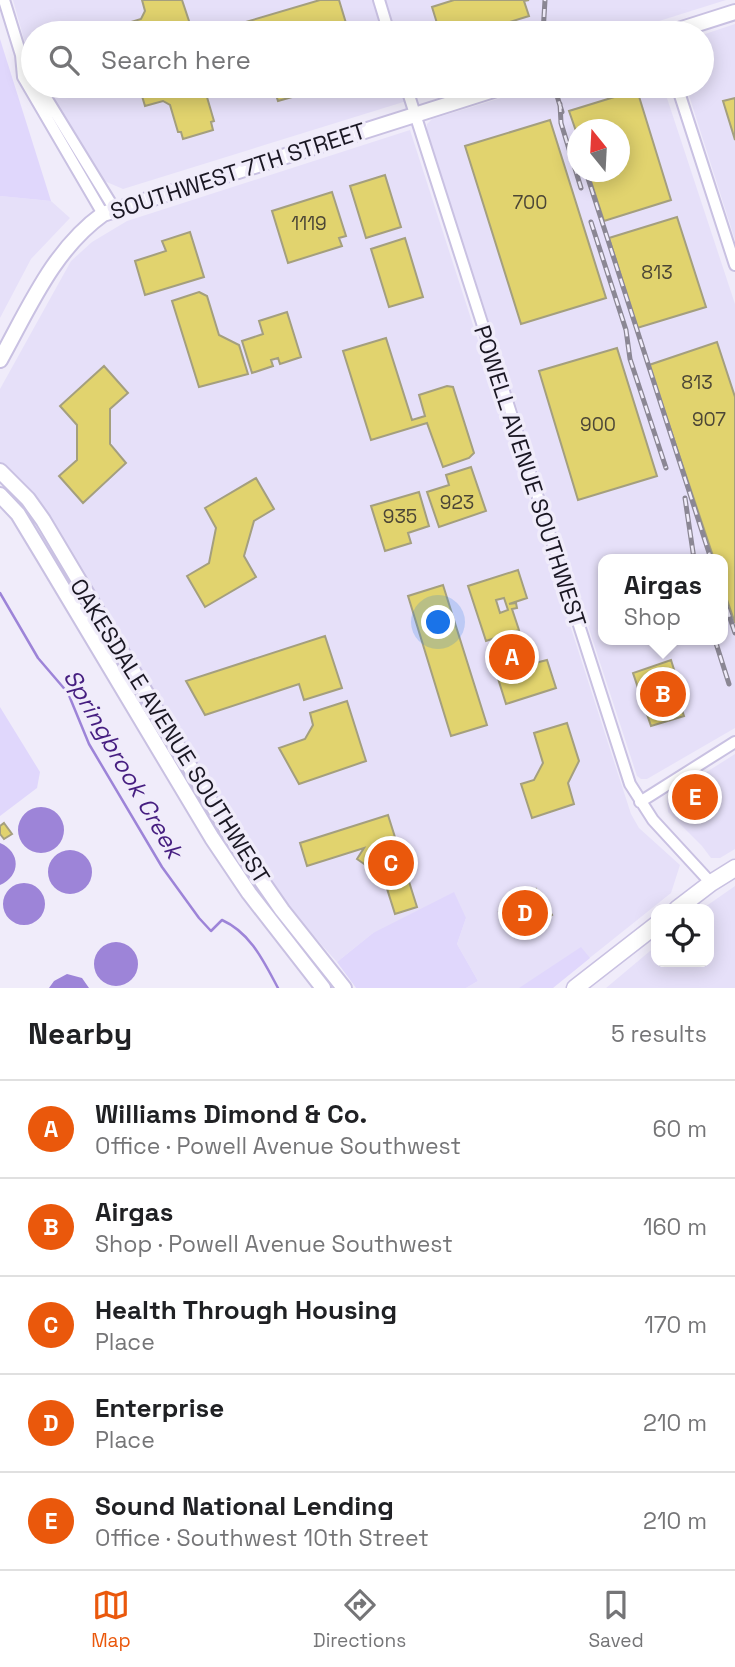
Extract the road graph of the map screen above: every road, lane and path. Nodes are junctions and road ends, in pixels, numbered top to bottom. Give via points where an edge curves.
1 (4, 0) edge
2 (379, 0) edge
3 (735, 12) edge
4 (385, 21) edge
5 (707, 21) edge
6 (21, 55) edge
7 (36, 98) edge
8 (46, 98) edge
9 (410, 98) edge
10 (468, 98) edge
11 (681, 98) edge
12 (415, 115) junction
13 (109, 212) junction
14 (735, 265) edge
15 (0, 360) edge
16 (0, 471) edge
17 (0, 495) edge
18 (59, 583) junction
19 (134, 674) junction
20 (735, 742) edge
21 (640, 802) junction
22 (225, 827) junction
23 (735, 868) edge
24 (711, 883) junction
25 (684, 904) edge
26 (651, 929) edge
27 (277, 930) junction
28 (323, 988) edge
29 (344, 988) edge
30 (575, 988) edge

1 - 6 street
2 - 4 street
3 - 5 street
7 - 13 street
8 - 13 street
9 - 12 street, POWELL AVENUE SOUTHWEST
10 - 12 street, SOUTHWEST 7TH STREET
11 - 14 street
12 - 13 street, SOUTHWEST 7TH STREET
12 - 21 street, POWELL AVENUE SOUTHWEST via 618,751
13 - 15 street, SOUTHWEST 7TH STREET via 84,228 54,264
16 - 19 street, OAKESDALE AVENUE SOUTHWEST via 43,520
17 - 18 street, OAKESDALE AVENUE SOUTHWEST via 18,514
18 - 19 street via 73,593 115,661
18 - 27 street, OAKESDALE AVENUE SOUTHWEST via 212,838
19 - 22 street, OAKESDALE AVENUE SOUTHWEST
20 - 21 street
21 - 24 street, POWELL AVENUE SOUTHWEST
22 - 27 street via 223,842 268,908
22 - 29 street, OAKESDALE AVENUE SOUTHWEST
23 - 24 main road
24 - 25 main road
26 - 30 main road
27 - 28 street, OAKESDALE AVENUE SOUTHWEST

